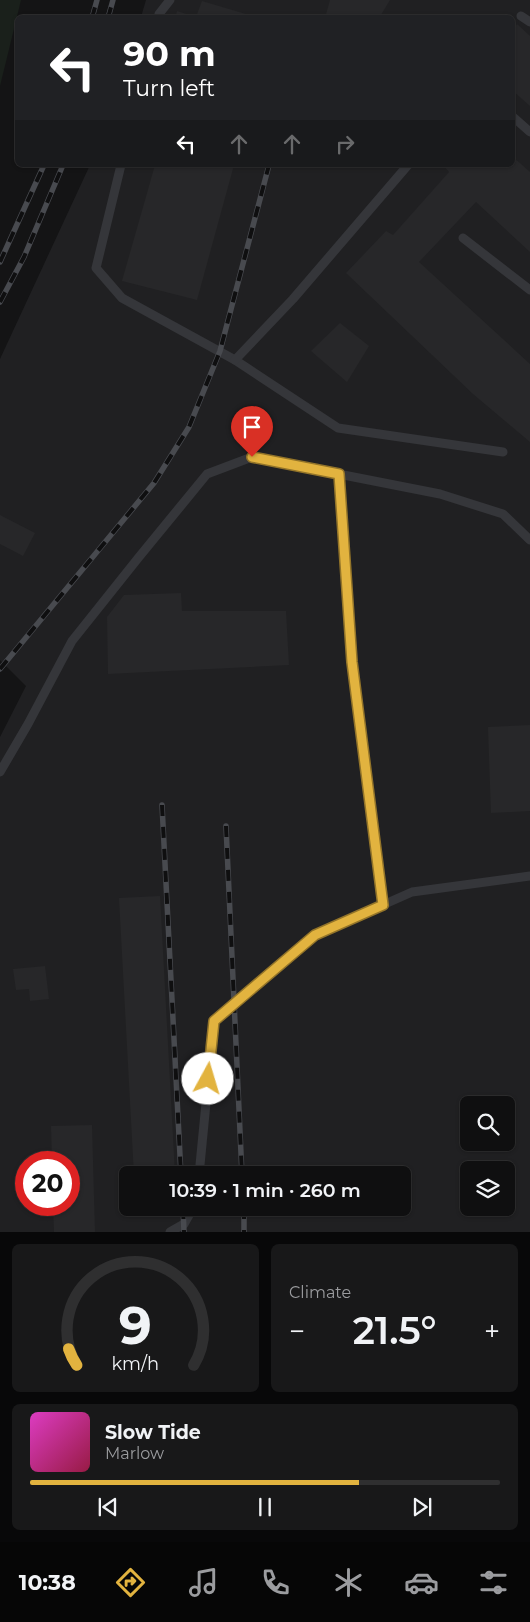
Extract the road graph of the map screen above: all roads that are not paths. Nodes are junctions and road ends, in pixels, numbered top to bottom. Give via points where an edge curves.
1 (170, 0) edge
2 (159, 15) edge
3 (521, 16) dead end
4 (530, 22) edge
5 (515, 119) edge
6 (530, 132) edge
7 (121, 167) edge
8 (406, 167) edge
9 (464, 238) dead end
10 (530, 290) edge
11 (235, 360) junction
12 (503, 452) dead end
13 (339, 474) junction
14 (530, 540) edge
15 (0, 772) edge
16 (530, 876) edge
17 (383, 905) junction
18 (200, 1166) edge
19 (188, 1216) edge
20 (170, 1232) edge

1 - 2 lane
3 - 4 lane
5 - 6 lane
7 - 11 lane via 96,268 122,298
8 - 11 lane via 293,300
9 - 10 lane
11 - 12 lane via 338,428
13 - 14 lane via 440,494 503,514
13 - 15 lane via 252,457 207,474 72,641
13 - 17 lane via 352,662
16 - 17 lane via 412,892
17 - 18 lane via 315,935 214,1021
19 - 20 lane via 184,1224

